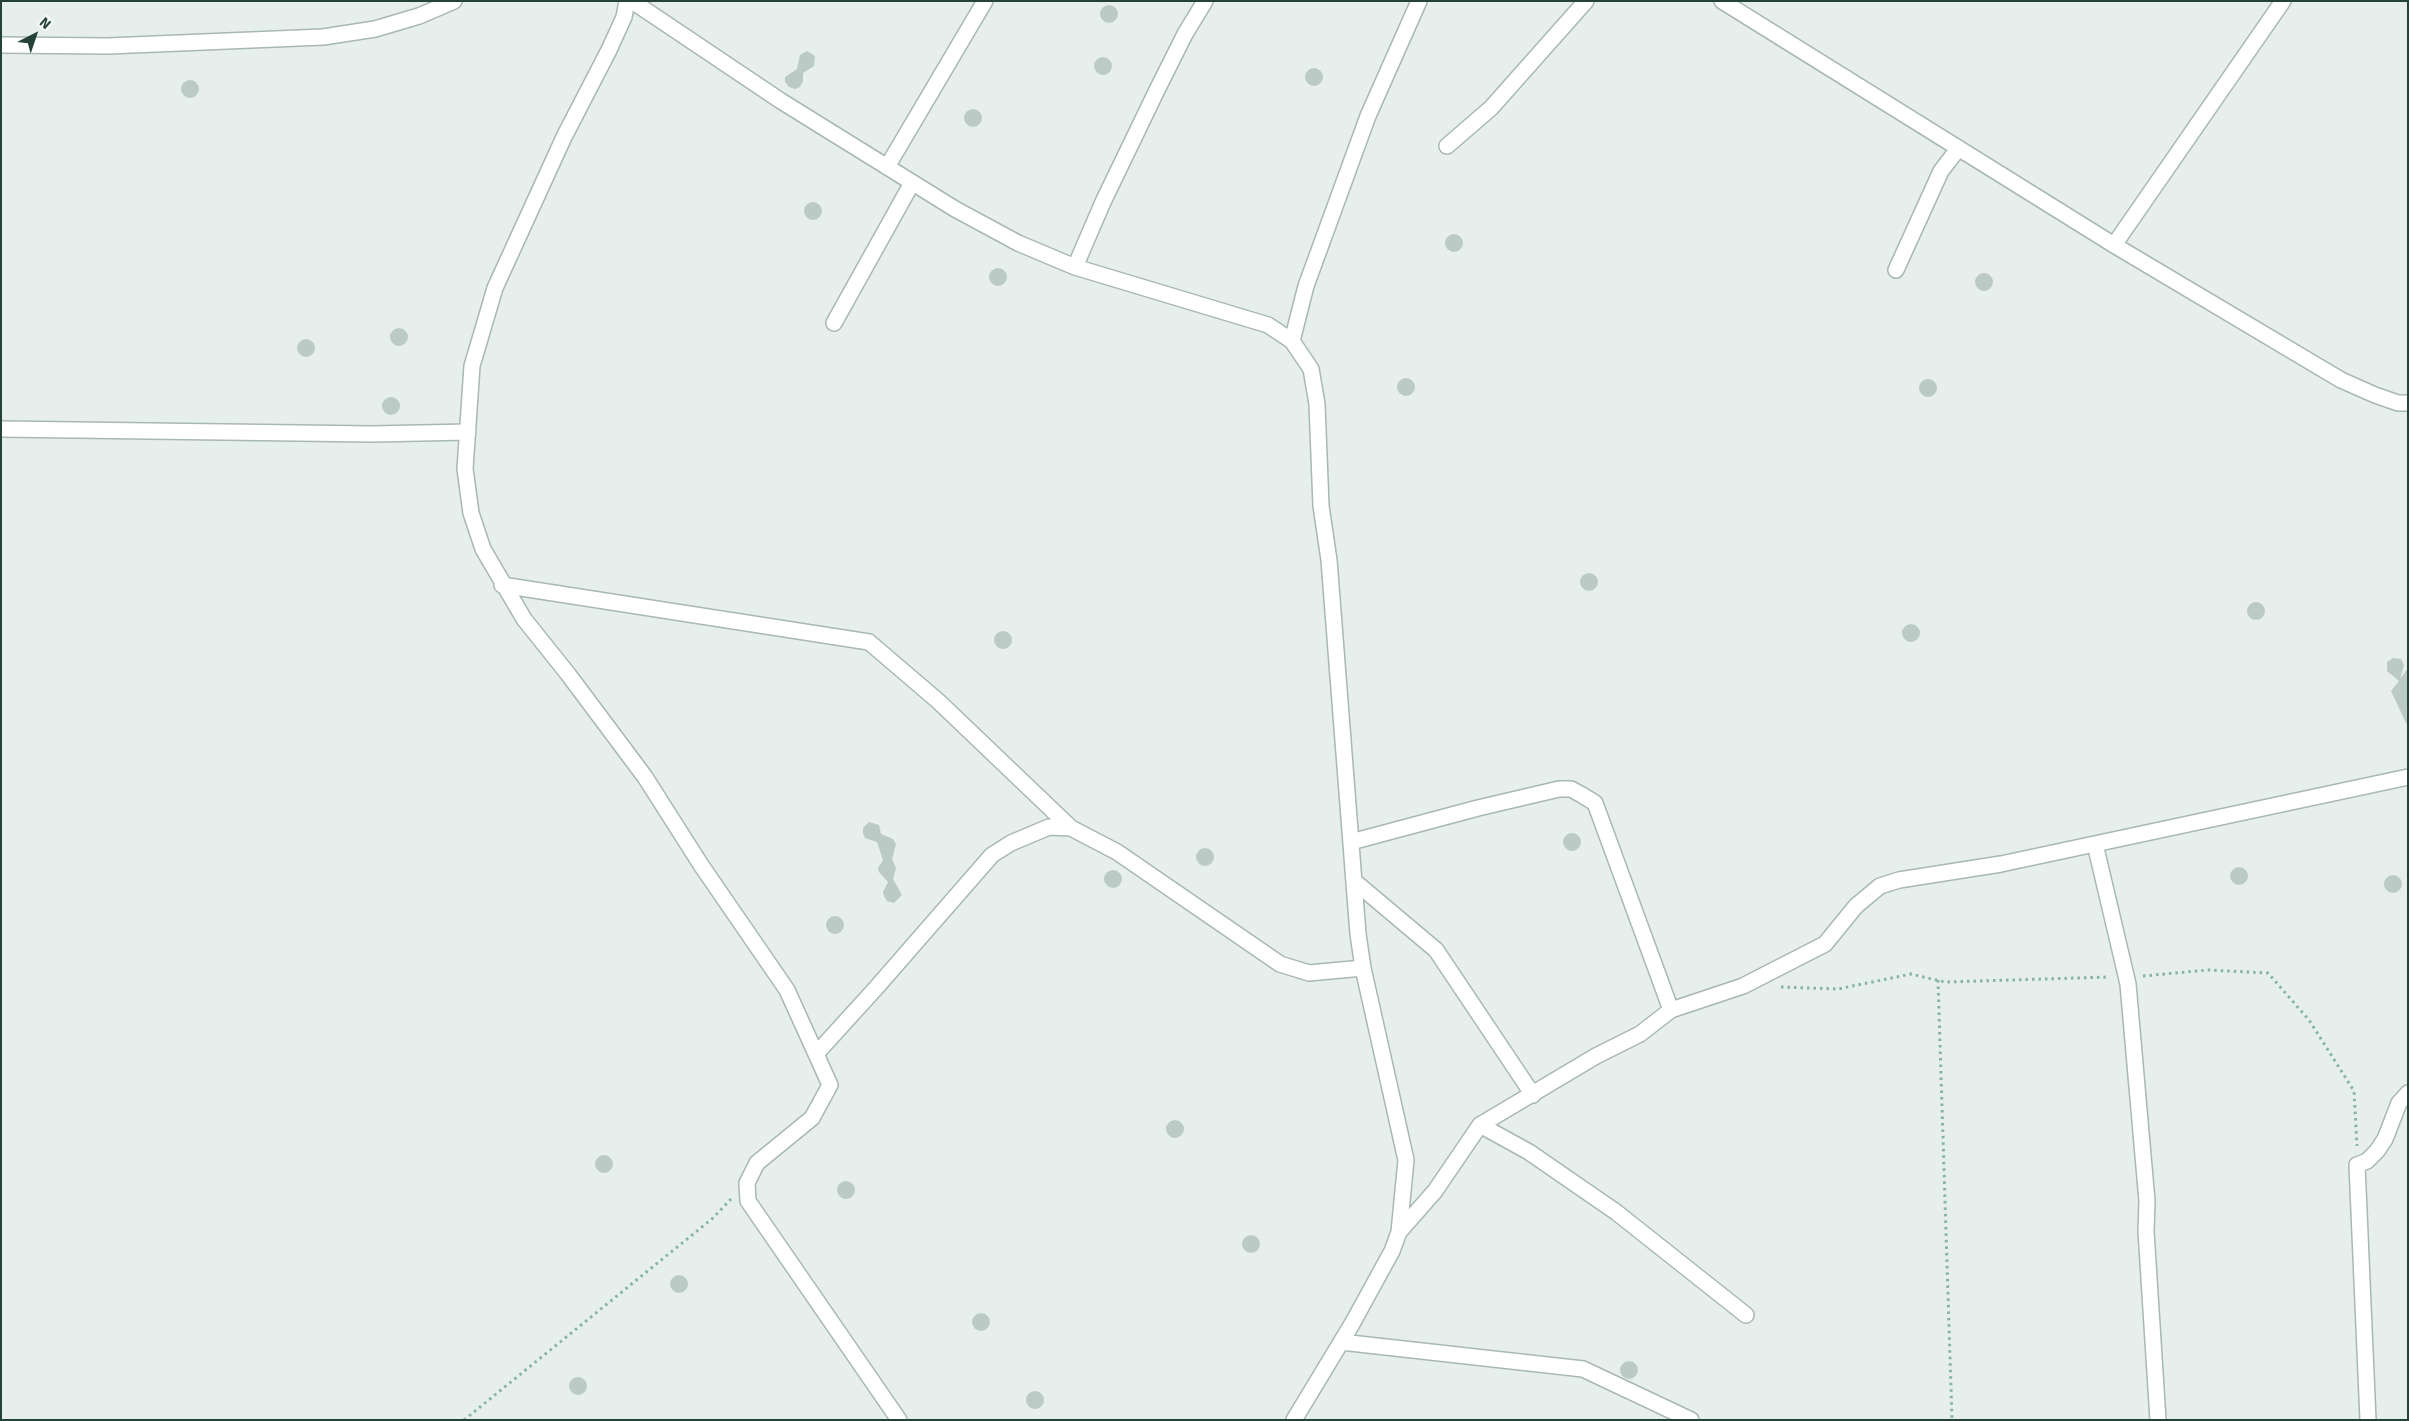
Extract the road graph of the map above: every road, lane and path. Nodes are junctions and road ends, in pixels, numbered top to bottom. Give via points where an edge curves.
1 (454, 1) edge
2 (627, 1) edge
3 (632, 1) edge
4 (984, 1) edge
5 (1205, 1) edge
6 (1419, 1) edge
7 (1586, 1) edge
8 (1722, 1) edge
9 (2283, 1) edge
10 (1, 45) edge
11 (1447, 146) dead end
12 (1958, 148) junction
13 (887, 167) junction
14 (912, 183) junction
15 (2114, 245) junction
16 (1076, 267) junction
17 (1896, 270) dead end
18 (834, 323) dead end
19 (1292, 341) junction
20 (2404, 405) edge
21 (1, 429) edge
22 (468, 432) junction
23 (502, 586) junction
24 (2408, 777) edge
25 (1071, 828) junction
26 (1351, 842) junction
27 (2095, 844) junction
28 (1354, 882) junction
29 (1363, 968) junction
30 (2126, 977) junction
31 (1938, 980) junction
32 (1771, 987) dead end
33 (1671, 1010) junction
34 (816, 1054) junction
35 (2408, 1093) edge
36 (1533, 1095) junction
37 (1480, 1125) junction
38 (2357, 1165) junction
39 (747, 1183) junction
40 (1399, 1232) junction
41 (1746, 1315) dead end
42 (1341, 1342) junction
43 (464, 1420) edge
44 (899, 1420) edge
45 (1294, 1420) edge
46 (1691, 1420) edge
47 (1952, 1420) edge
48 (2158, 1420) edge
49 (2368, 1420) edge

1 - 10 street via 419,16 374,29 323,37 108,46
2 - 22 street via 609,50 564,137 495,288 472,366
3 - 13 street
4 - 13 street
5 - 16 street via 1157,90
6 - 19 street via 1368,116 1306,286
7 - 11 street via 1491,108
8 - 12 street
9 - 15 street
12 - 15 street
12 - 17 street via 1941,170
13 - 14 street
14 - 16 street via 1018,244
14 - 18 street
15 - 20 street via 2341,380
16 - 19 street via 1268,325
19 - 26 street via 1311,369 1317,404 1321,506 1329,560
21 - 22 street via 372,434
22 - 23 street via 465,469 471,513 482,549
23 - 25 street via 869,642 938,701
23 - 34 street via 645,777 787,990
24 - 27 street
25 - 29 street via 1117,852 1280,964 1309,973
25 - 34 street via 1049,827 992,855
26 - 28 street
26 - 33 street via 1478,808 1571,789 1595,803
27 - 30 street
27 - 33 street via 1880,886 1856,906 1825,944 1743,986
28 - 29 street
28 - 36 street via 1436,950
29 - 40 street via 1406,1160
30 - 31 path
30 - 38 path via 2208,970 2268,973 2309,1020 2354,1091
30 - 48 street via 2147,1201
31 - 32 path via 1911,974 1838,989
31 - 47 path
33 - 36 street via 1640,1034 1596,1056
34 - 39 street via 830,1085 812,1118 757,1163
35 - 38 street via 2399,1103 2377,1152
36 - 37 street
37 - 40 street via 1435,1192
37 - 41 street via 1529,1152 1616,1212
38 - 49 street
39 - 43 path via 713,1218
39 - 44 street via 748,1201
40 - 42 street
42 - 45 street
42 - 46 street via 1583,1369

